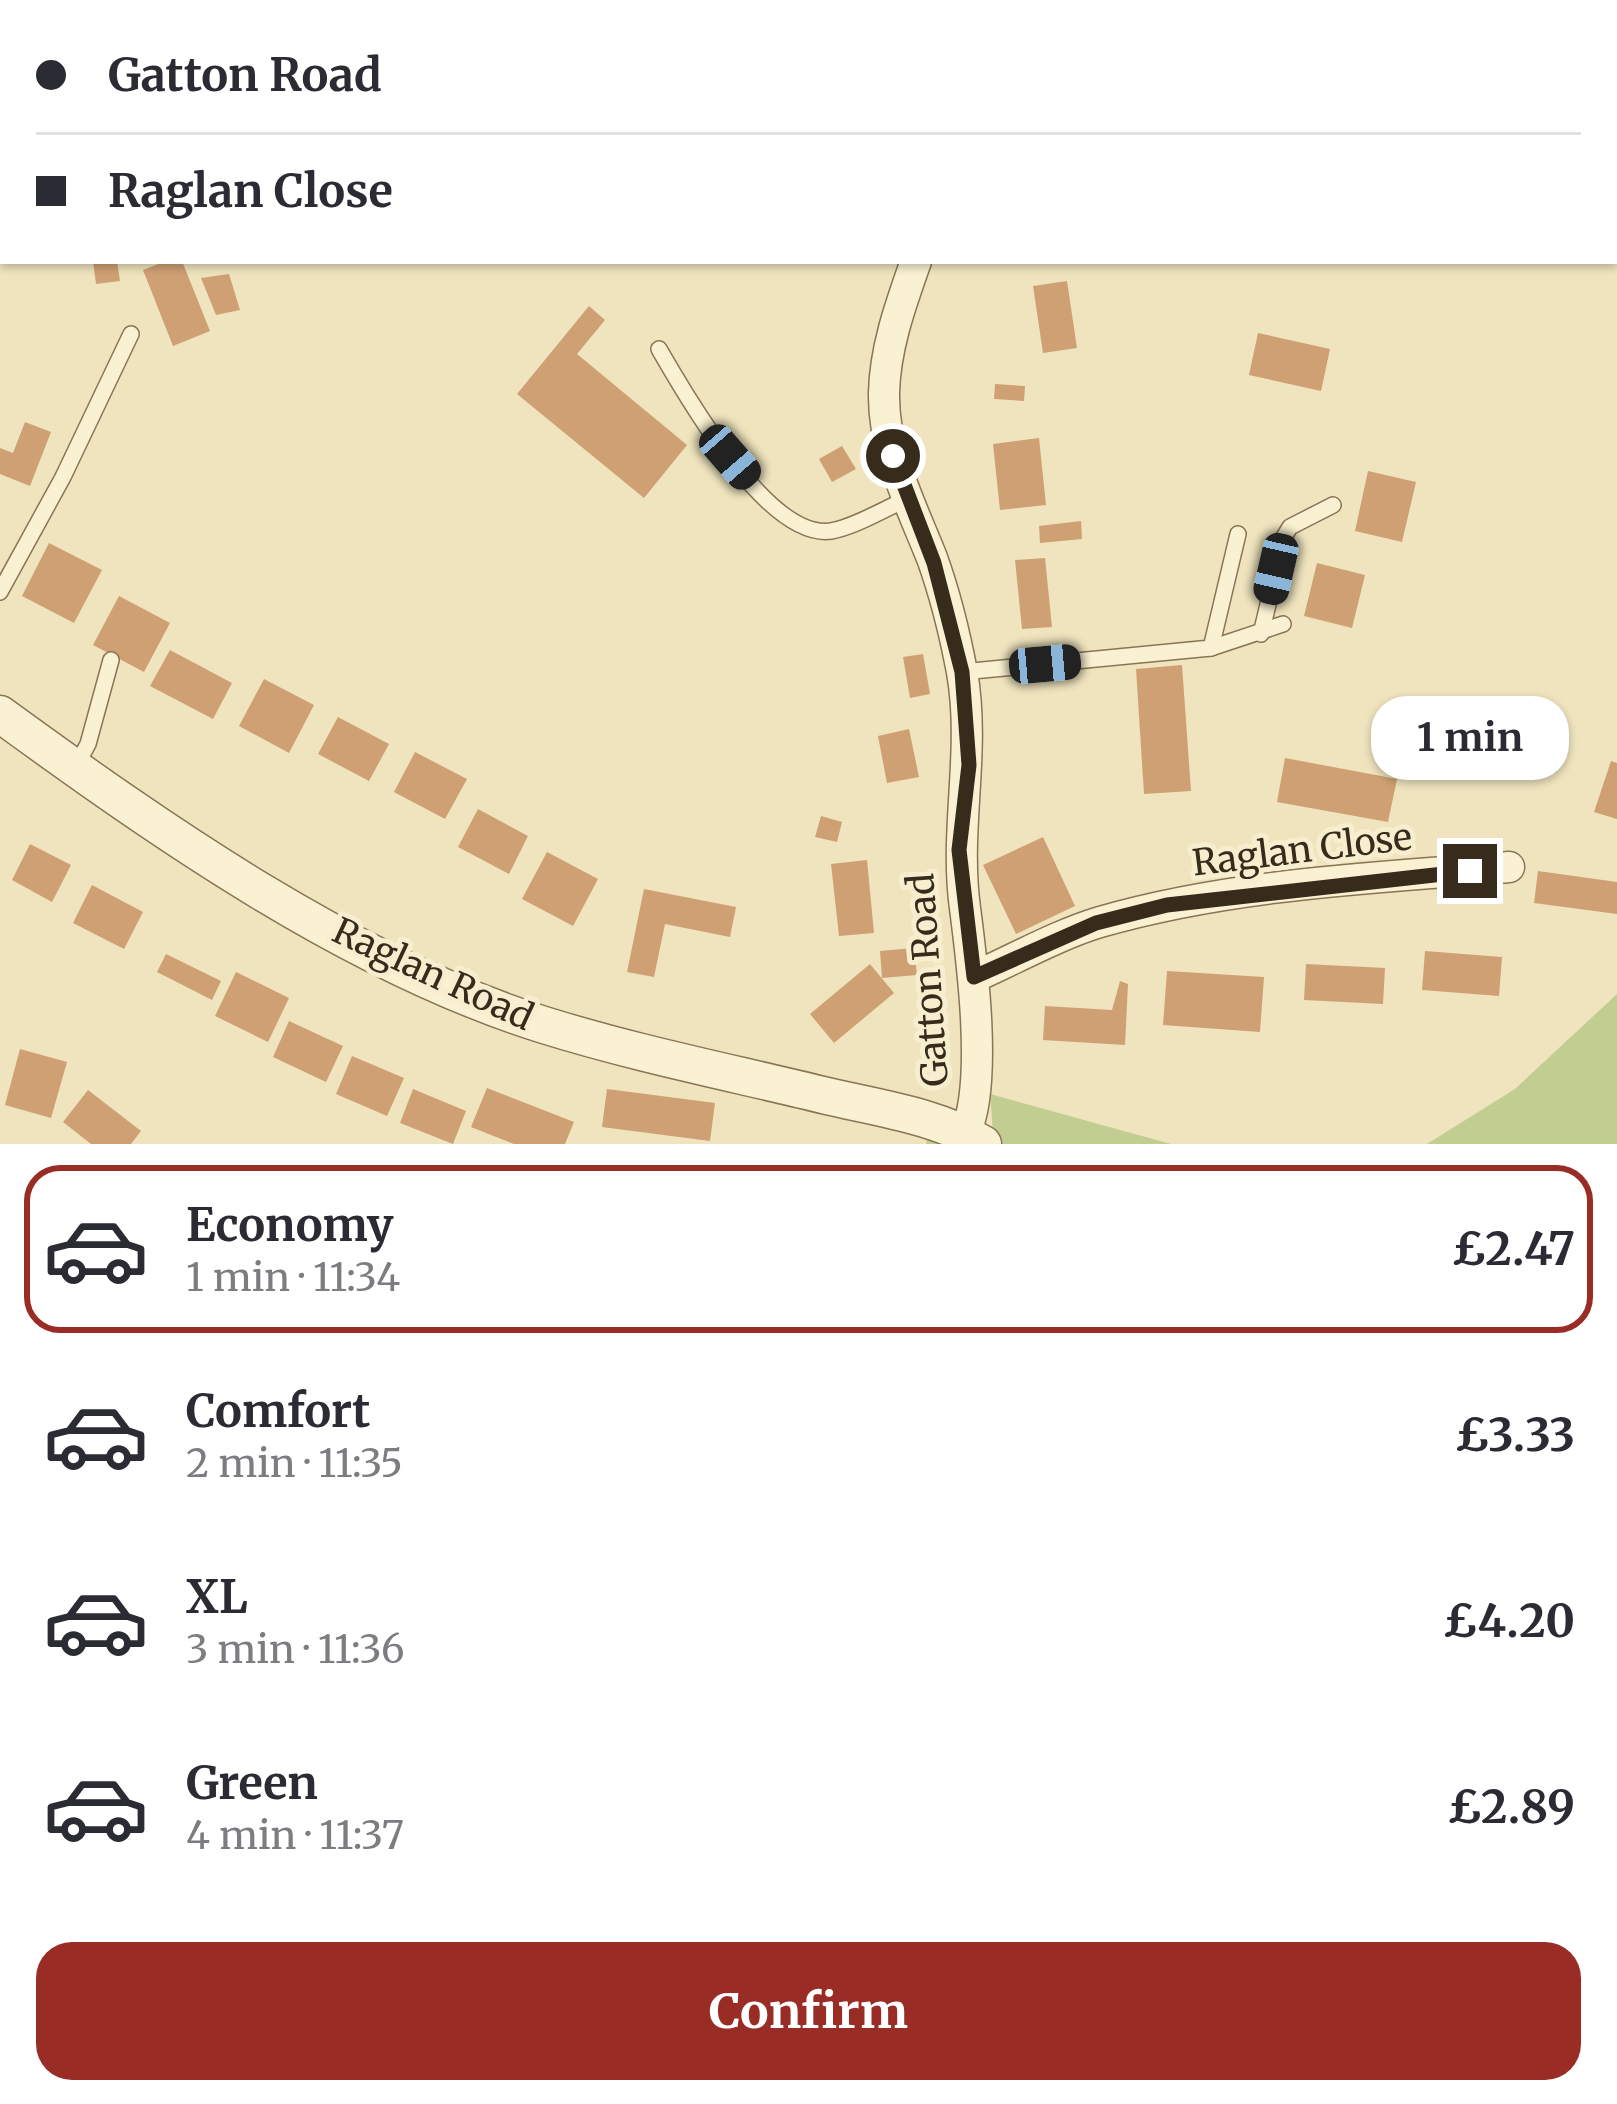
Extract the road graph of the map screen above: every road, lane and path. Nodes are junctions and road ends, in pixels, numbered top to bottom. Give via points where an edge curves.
1 (915, 264) edge
2 (131, 334) dead end
3 (659, 349) dead end
4 (908, 499) junction
5 (1334, 505) dead end
6 (1238, 534) dead end
7 (0, 592) edge
8 (1283, 624) dead end
9 (1261, 634) junction
10 (1211, 648) junction
11 (111, 660) dead end
12 (962, 672) junction
13 (0, 714) edge
14 (75, 769) junction
15 (1509, 867) dead end
16 (974, 977) junction
17 (974, 1138) edge

1 - 4 street, Gatton Road via 893,327 884,396
2 - 7 lane
3 - 4 lane via 705,428 794,523 829,532
4 - 12 street, Gatton Road
5 - 9 lane via 1284,537
6 - 10 lane
8 - 9 lane
9 - 10 lane
10 - 12 lane
11 - 14 lane
12 - 16 street, Gatton Road via 969,765 959,850
13 - 14 street, Raglan Road
14 - 17 street, Raglan Road via 314,919 492,1007
15 - 16 street, Raglan Close via 1167,905 1096,923
16 - 17 street, Gatton Road

